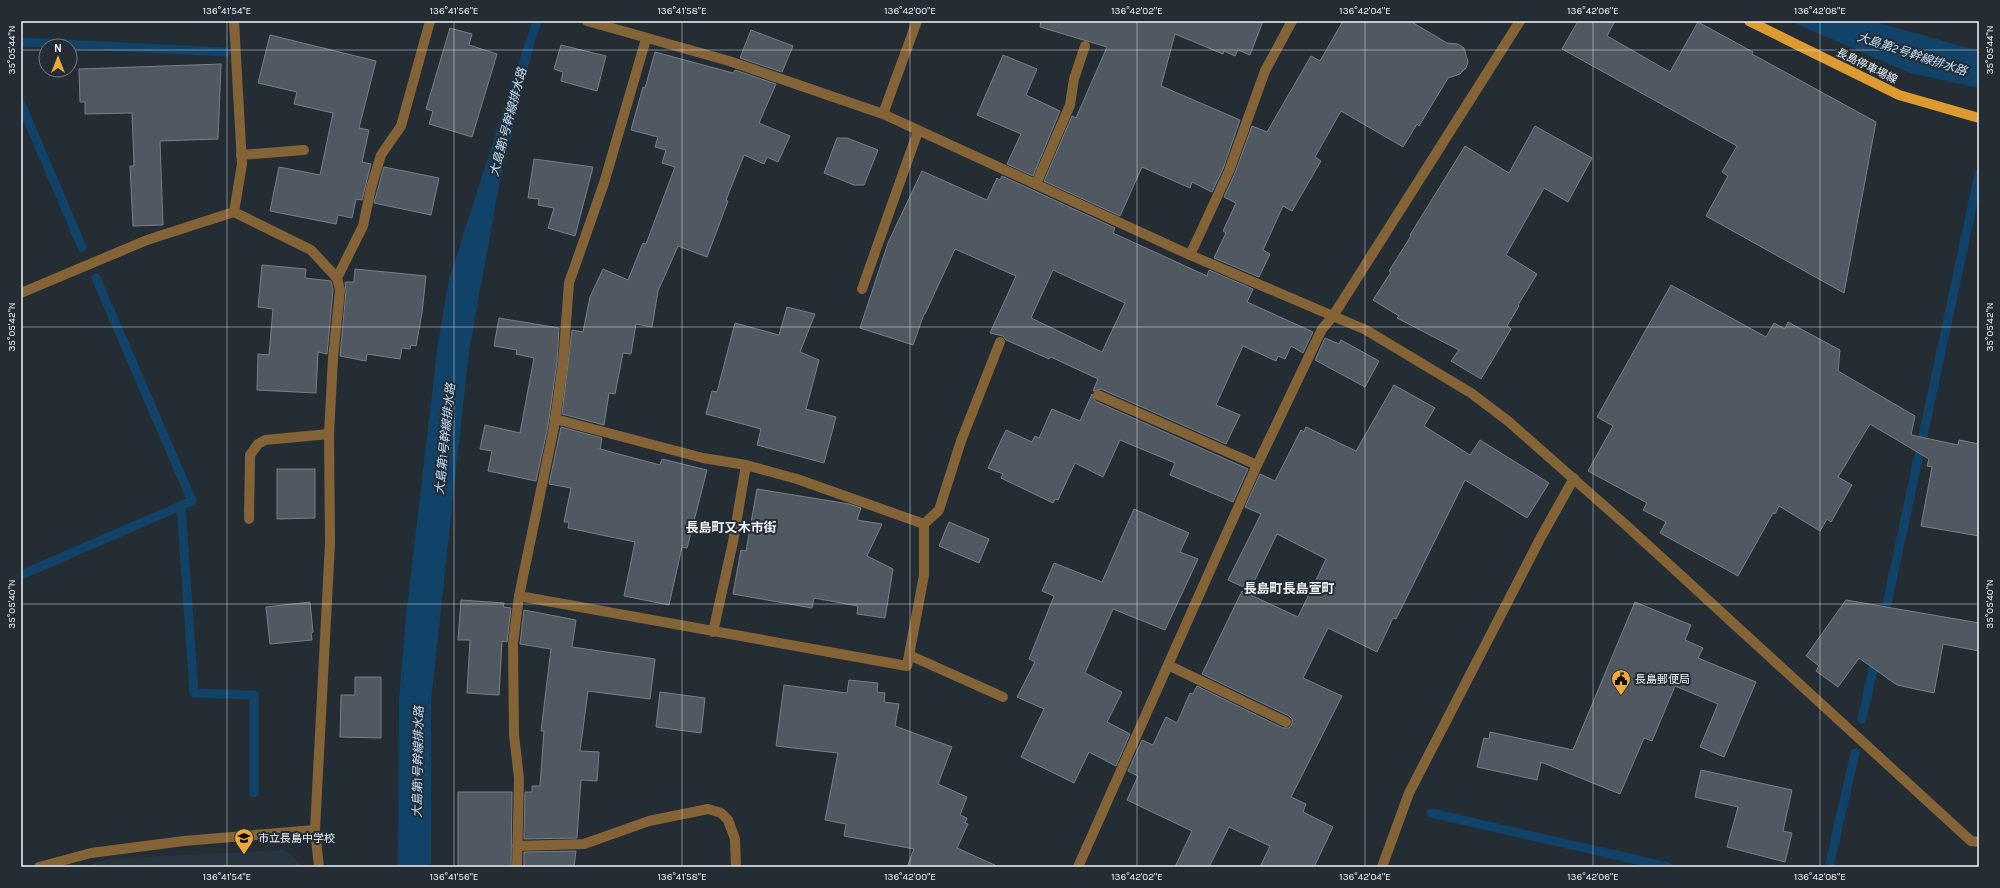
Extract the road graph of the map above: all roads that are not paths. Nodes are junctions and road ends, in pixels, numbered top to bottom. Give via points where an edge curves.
1 (234, 21) edge
2 (430, 21) edge
3 (587, 21) edge
4 (917, 21) edge
5 (1292, 21) edge
6 (1520, 21) edge
7 (1749, 21) edge
8 (646, 39) junction
9 (1085, 46) dead end
10 (883, 114) junction
11 (1979, 118) edge
12 (918, 131) junction
13 (304, 150) dead end
14 (241, 155) junction
15 (1036, 184) junction
16 (234, 212) junction
17 (1190, 255) junction
18 (337, 278) junction
19 (862, 289) dead end
20 (21, 293) edge
21 (1333, 316) junction
22 (1000, 342) dead end
23 (1098, 395) dead end
24 (555, 419) junction
25 (328, 434) junction
26 (746, 465) junction
27 (1257, 465) junction
28 (1574, 478) junction
29 (249, 518) dead end
30 (924, 524) junction
31 (519, 596) junction
32 (713, 632) junction
33 (909, 655) junction
34 (1168, 665) junction
35 (1003, 696) dead end
36 (1286, 722) dead end
37 (315, 830) junction
38 (1979, 842) edge
39 (517, 846) junction
40 (39, 867) edge
41 (319, 867) edge
42 (517, 867) edge
43 (736, 867) edge
44 (1078, 867) edge
45 (1382, 867) edge

1 - 14 street
2 - 18 street via 401,126 381,156 363,226
3 - 8 street
4 - 10 street
5 - 17 street via 1265,71 1228,171
6 - 21 street
7 - 11 main road, 長島停車場線 via 1899,95
8 - 10 street via 729,61
8 - 24 street via 604,183 569,283
9 - 15 street via 1074,79 1070,105
10 - 12 street
12 - 15 street
12 - 19 street
13 - 14 street
14 - 16 street via 242,164
15 - 17 street
16 - 18 street via 311,250
16 - 20 street via 146,240
17 - 21 street
18 - 25 street via 340,290
21 - 27 street via 1322,329
21 - 28 street via 1366,330 1471,393
22 - 30 street via 961,441 939,510
23 - 27 street
24 - 26 street via 703,458
24 - 31 street
25 - 29 street via 265,440 258,444 250,455
25 - 37 street via 330,543
26 - 30 street via 797,479
26 - 32 street via 733,542
27 - 34 street
28 - 38 street via 1971,841
28 - 45 street via 1409,793
30 - 33 street via 924,575
31 - 32 street
31 - 39 street via 512,643 514,735 519,778
32 - 33 street via 907,666
33 - 35 street
34 - 36 street
34 - 44 street
37 - 40 street via 184,841 91,853
37 - 41 street
39 - 42 street
39 - 43 street via 584,844 649,821 708,809 721,813 728,820 736,839

